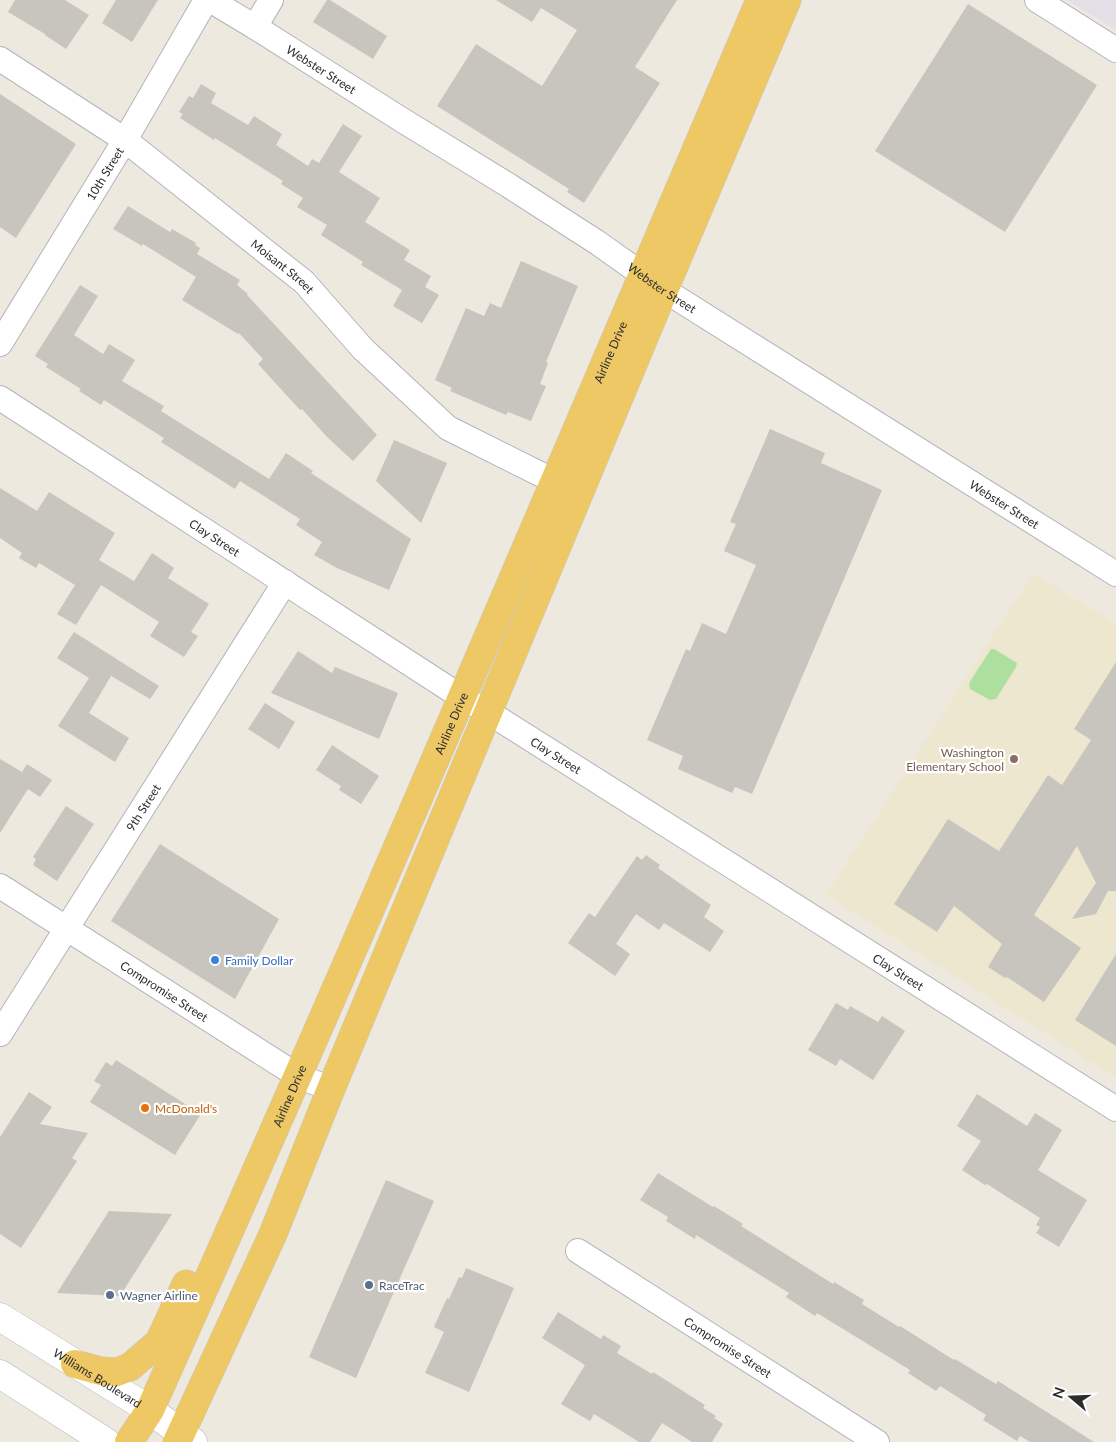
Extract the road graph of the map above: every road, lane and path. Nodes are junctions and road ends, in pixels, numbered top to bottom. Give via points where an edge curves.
1 (206, 0) edge
2 (210, 0) edge
3 (271, 0) edge
4 (760, 0) edge
5 (787, 0) edge
6 (1037, 0) edge
7 (255, 27) junction
8 (1116, 50) edge
9 (0, 59) edge
10 (125, 140) junction
11 (653, 282) junction
12 (0, 344) edge
13 (0, 398) edge
14 (554, 481) junction
15 (1116, 574) edge
16 (285, 582) junction
17 (462, 698) junction
18 (488, 712) junction
19 (0, 886) edge
20 (67, 930) junction
21 (0, 1034) edge
22 (298, 1076) junction
23 (331, 1089) junction
24 (1116, 1109) edge
25 (236, 1216) junction
26 (578, 1252) dead end
27 (0, 1316) edge
28 (75, 1364) junction
29 (0, 1374) edge
30 (150, 1410) junction
31 (184, 1439) edge
32 (106, 1442) edge
33 (130, 1442) edge
34 (877, 1442) edge

1 - 10 street, 10th Street
2 - 7 street, Webster Street
3 - 7 street
4 - 11 highway, Airline Drive
5 - 11 highway, Airline Drive
6 - 8 street
7 - 11 street, Webster Street via 508,185
9 - 10 street, Moisant Street
10 - 12 street, 10th Street
10 - 14 street, Moisant Street via 304,282 362,349 448,428
11 - 14 highway, Airline Drive
11 - 15 street, Webster Street
11 - 18 highway, Airline Drive
13 - 16 street, Clay Street
14 - 17 highway, Airline Drive
16 - 17 street, Clay Street
16 - 20 street, 9th Street
17 - 18 street, Clay Street
17 - 22 highway, Airline Drive
18 - 23 highway, Airline Drive
18 - 24 street, Clay Street
19 - 20 street, Compromise Street
20 - 21 street, 9th Street
20 - 22 street, Compromise Street
22 - 23 street, Compromise Street
22 - 25 highway, Airline Drive
23 - 31 highway, Airline Drive via 273,1234
25 - 28 highway via 203,1247 158,1342 142,1358 117,1372
25 - 30 highway, Airline Drive
26 - 34 street, Compromise Street
27 - 28 main road, Williams Boulevard
28 - 30 main road, Williams Boulevard
29 - 32 main road
30 - 31 main road, Williams Boulevard
30 - 33 highway, Airline Drive

